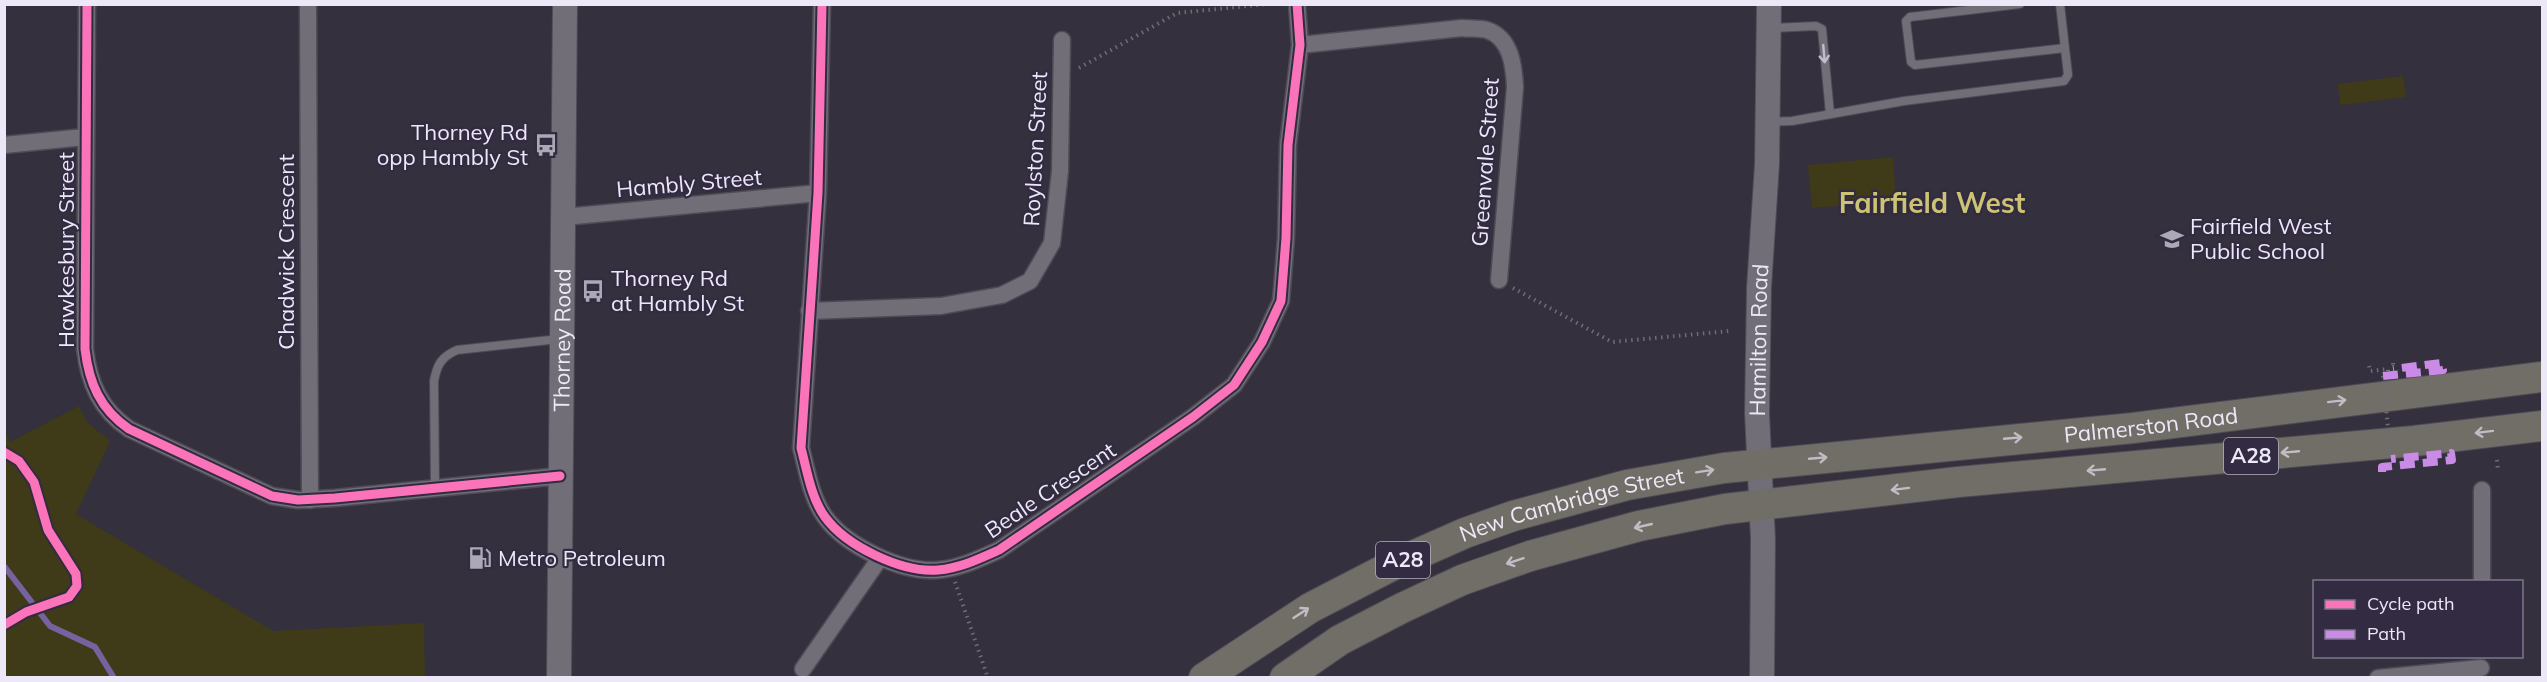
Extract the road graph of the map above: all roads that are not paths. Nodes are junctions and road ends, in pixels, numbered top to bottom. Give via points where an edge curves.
1 (87, 4) edge
2 (308, 4) edge
3 (566, 4) edge
4 (822, 4) edge
5 (1297, 4) edge
6 (2020, 4) edge
7 (2060, 4) edge
8 (1769, 16) edge
9 (1062, 40) dead end
10 (1300, 45) junction
11 (2065, 48) junction
12 (1830, 114) junction
13 (1768, 122) junction
14 (85, 138) junction
15 (4, 145) edge
16 (818, 194) junction
17 (564, 217) junction
18 (1499, 280) road end
19 (809, 311) junction
20 (562, 339) junction
21 (2542, 377) edge
22 (2542, 426) edge
23 (1760, 464) junction
24 (560, 476) junction
25 (435, 488) junction
26 (2482, 490) dead end
27 (310, 500) junction
28 (1762, 505) junction
29 (880, 558) junction
30 (2482, 580) edge
31 (2481, 667) edge
32 (803, 669) dead end
33 (559, 678) edge
34 (1203, 678) edge
35 (1285, 678) edge
36 (1762, 678) edge
37 (2379, 678) edge

1 - 14 street, Hawkesbury Street
2 - 27 street, Chadwick Crescent
3 - 17 street, Thorney Road
4 - 16 street, Beale Crescent
5 - 10 street, Beale Crescent
6 - 11 lane via 1910,17 1906,21 1911,62 1915,65
7 - 11 lane
8 -> 12 lane via 1822,29
8 - 13 street, Hamilton Road
9 - 19 street, Roylston Street via 1060,171 1052,243 1030,281 1002,295 941,306
10 - 18 street, Greenvale Street via 1462,28 1488,31 1504,42 1513,61 1515,87
10 - 29 street, Beale Crescent via 1288,146 1281,301 1262,342 1234,385 999,550 965,565 937,570 908,567
11 - 12 lane via 2068,78 2059,83
12 - 13 lane
13 - 23 street, Hamilton Road via 1759,288
14 - 15 street
14 - 27 street, Hawkesbury Street via 85,349 99,400 129,429 272,496
16 - 17 street, Hambly Street
16 - 19 street, Beale Crescent
17 - 20 street, Thorney Road
19 - 29 street, Beale Crescent via 801,448 809,482 825,517 849,539
20 - 24 street, Thorney Road
20 - 25 lane via 457,350 443,357 434,381
23 -> 21 highway, Palmerston Road / A28 via 2133,428
22 -> 28 highway, Palmerston Road / A28 via 1958,482
23 - 28 street, Hamilton Road
34 -> 23 highway, New Cambridge Street / A28 via 1310,608 1379,571 1465,533 1627,485
24 - 25 street, Hawkesbury Street
24 - 33 street, Thorney Road
25 - 27 street, Hawkesbury Street
26 - 30 street
28 -> 35 highway, New Cambridge Street / A28 via 1639,526 1489,570 1340,640
28 - 36 street, Hamilton Road
29 - 32 street
31 - 37 street

